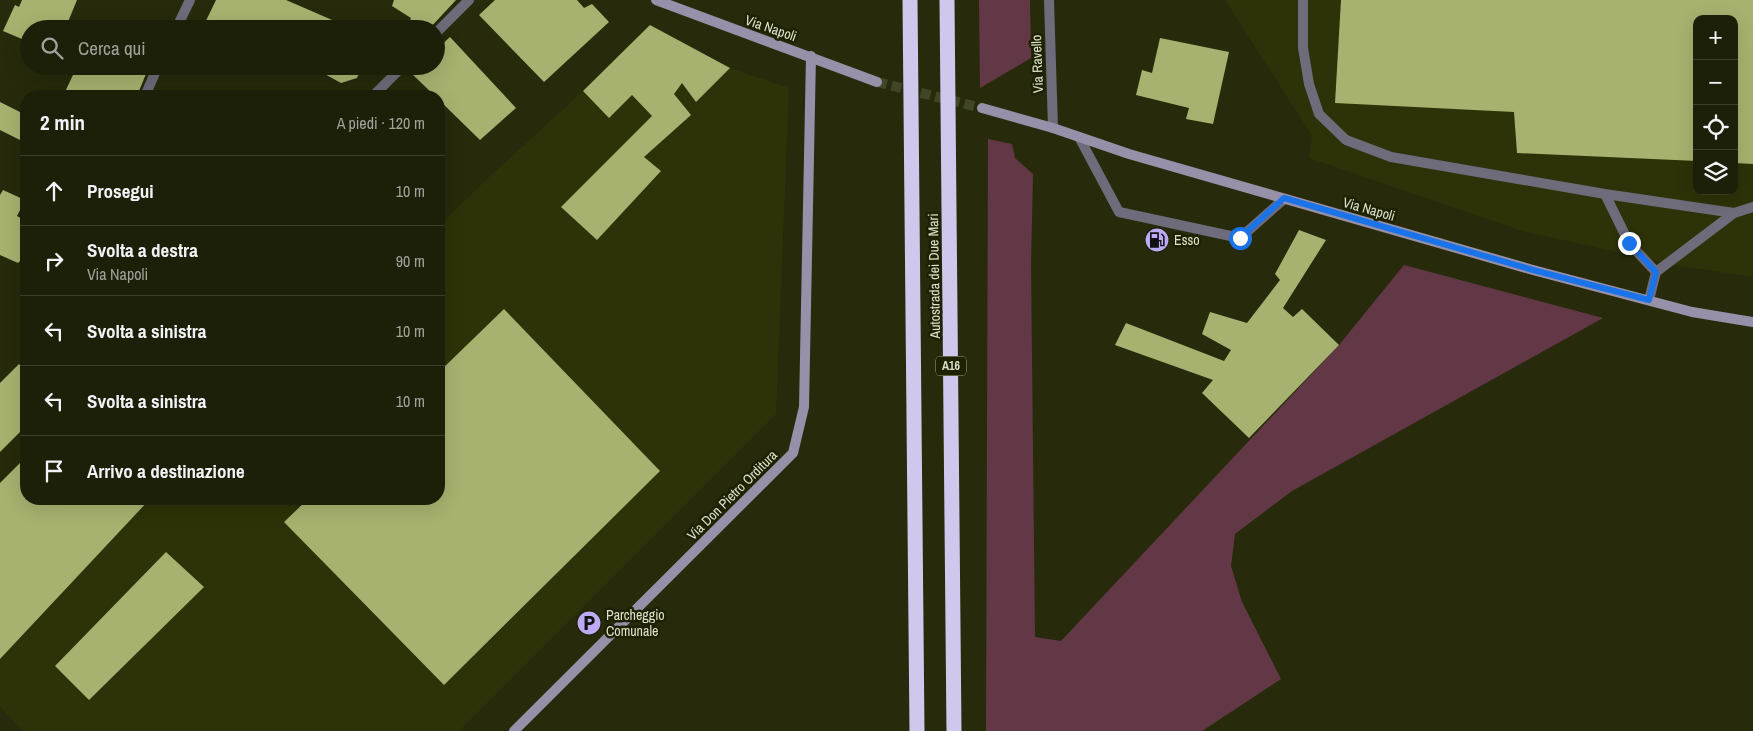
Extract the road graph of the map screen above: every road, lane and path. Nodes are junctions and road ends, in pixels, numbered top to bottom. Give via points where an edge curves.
1 (190, 0) edge
2 (469, 0) edge
3 (656, 0) edge
4 (910, 0) edge
5 (947, 0) edge
6 (1049, 0) edge
7 (1304, 0) edge
8 (180, 20) edge
9 (445, 24) edge
10 (811, 56) junction
11 (154, 75) edge
12 (394, 75) edge
13 (877, 82) tunnel mouth
14 (148, 90) edge
15 (379, 90) edge
16 (982, 108) tunnel mouth
17 (1053, 128) junction
18 (1079, 137) junction
19 (1605, 194) junction
20 (1284, 198) junction
21 (1753, 207) edge
22 (1734, 213) junction
23 (1656, 272) junction
24 (1649, 300) junction
25 (1753, 322) edge
26 (514, 731) edge
27 (917, 731) edge
28 (954, 731) edge

1 - 8 street
2 - 9 street
3 - 10 main road, Via Napoli
4 - 27 highway, Autostrada dei Due Mari
5 - 28 highway, Autostrada dei Due Mari / A16
6 - 17 street, Via Ravello
7 - 19 street via 1303,48 1309,84 1319,114 1346,140 1391,157
10 - 13 main road, Via Napoli
10 - 26 main road, Via Don Pietro Orditura via 804,407 794,454
11 - 14 street
12 - 15 street
16 - 17 main road, Via Napoli
17 - 18 main road, Via Napoli
18 - 20 main road, Via Napoli
18 - 20 street via 1119,212 1240,238
19 - 22 street
19 - 23 street via 1629,243
20 - 24 main road, Via Napoli
21 - 22 street
22 - 23 street
23 - 24 street
24 - 25 main road, Via Napoli via 1692,312

